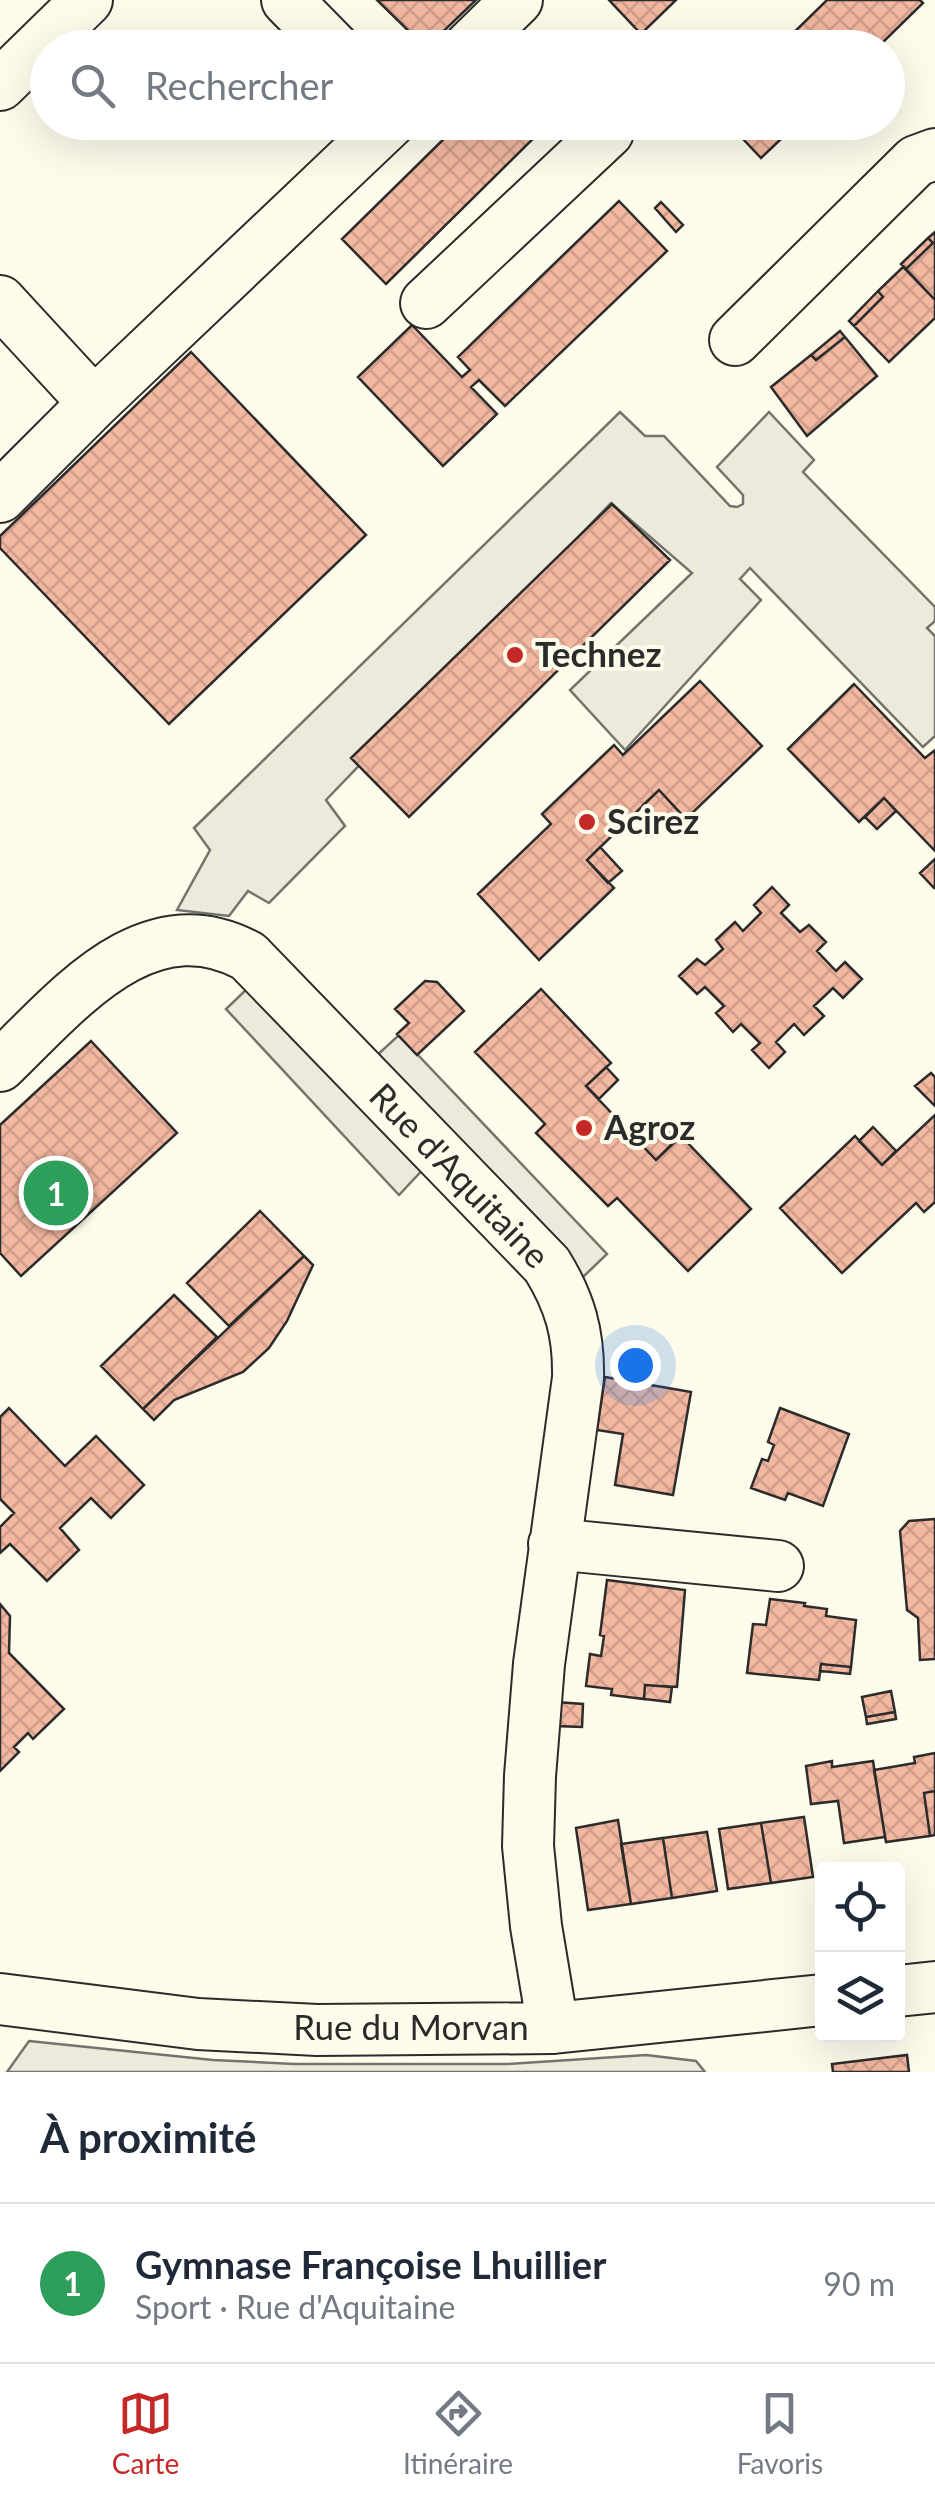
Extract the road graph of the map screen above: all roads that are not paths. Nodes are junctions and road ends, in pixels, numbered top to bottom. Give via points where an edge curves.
1 (87, 0) edge
2 (287, 0) edge
3 (56, 30) edge
4 (316, 30) edge
5 (30, 55) edge
6 (0, 84) edge
7 (371, 140) edge
8 (600, 140) edge
9 (935, 154) edge
10 (0, 301) edge
11 (426, 304) dead end
12 (735, 340) dead end
13 (94, 403) junction
14 (0, 496) edge
15 (0, 1066) edge
16 (554, 1544) junction
17 (778, 1566) dead end
18 (935, 1987) edge
19 (905, 1990) edge
20 (0, 1999) edge
21 (815, 2001) edge
22 (553, 2028) junction

1 - 3 street
2 - 4 street
5 - 6 street
7 - 13 street
8 - 11 street
9 - 12 street via 916,160
10 - 13 street
13 - 14 street
15 - 16 street, Rue d'Aquitaine via 96,975 147,946 199,939 248,956 547,1265 566,1296 579,1348 578,1378
16 - 17 street
16 - 22 street, Rue d'Aquitaine via 528,1846
18 - 19 street
20 - 22 street, Rue du Morvan via 249,2027
21 - 22 street, Rue du Morvan

